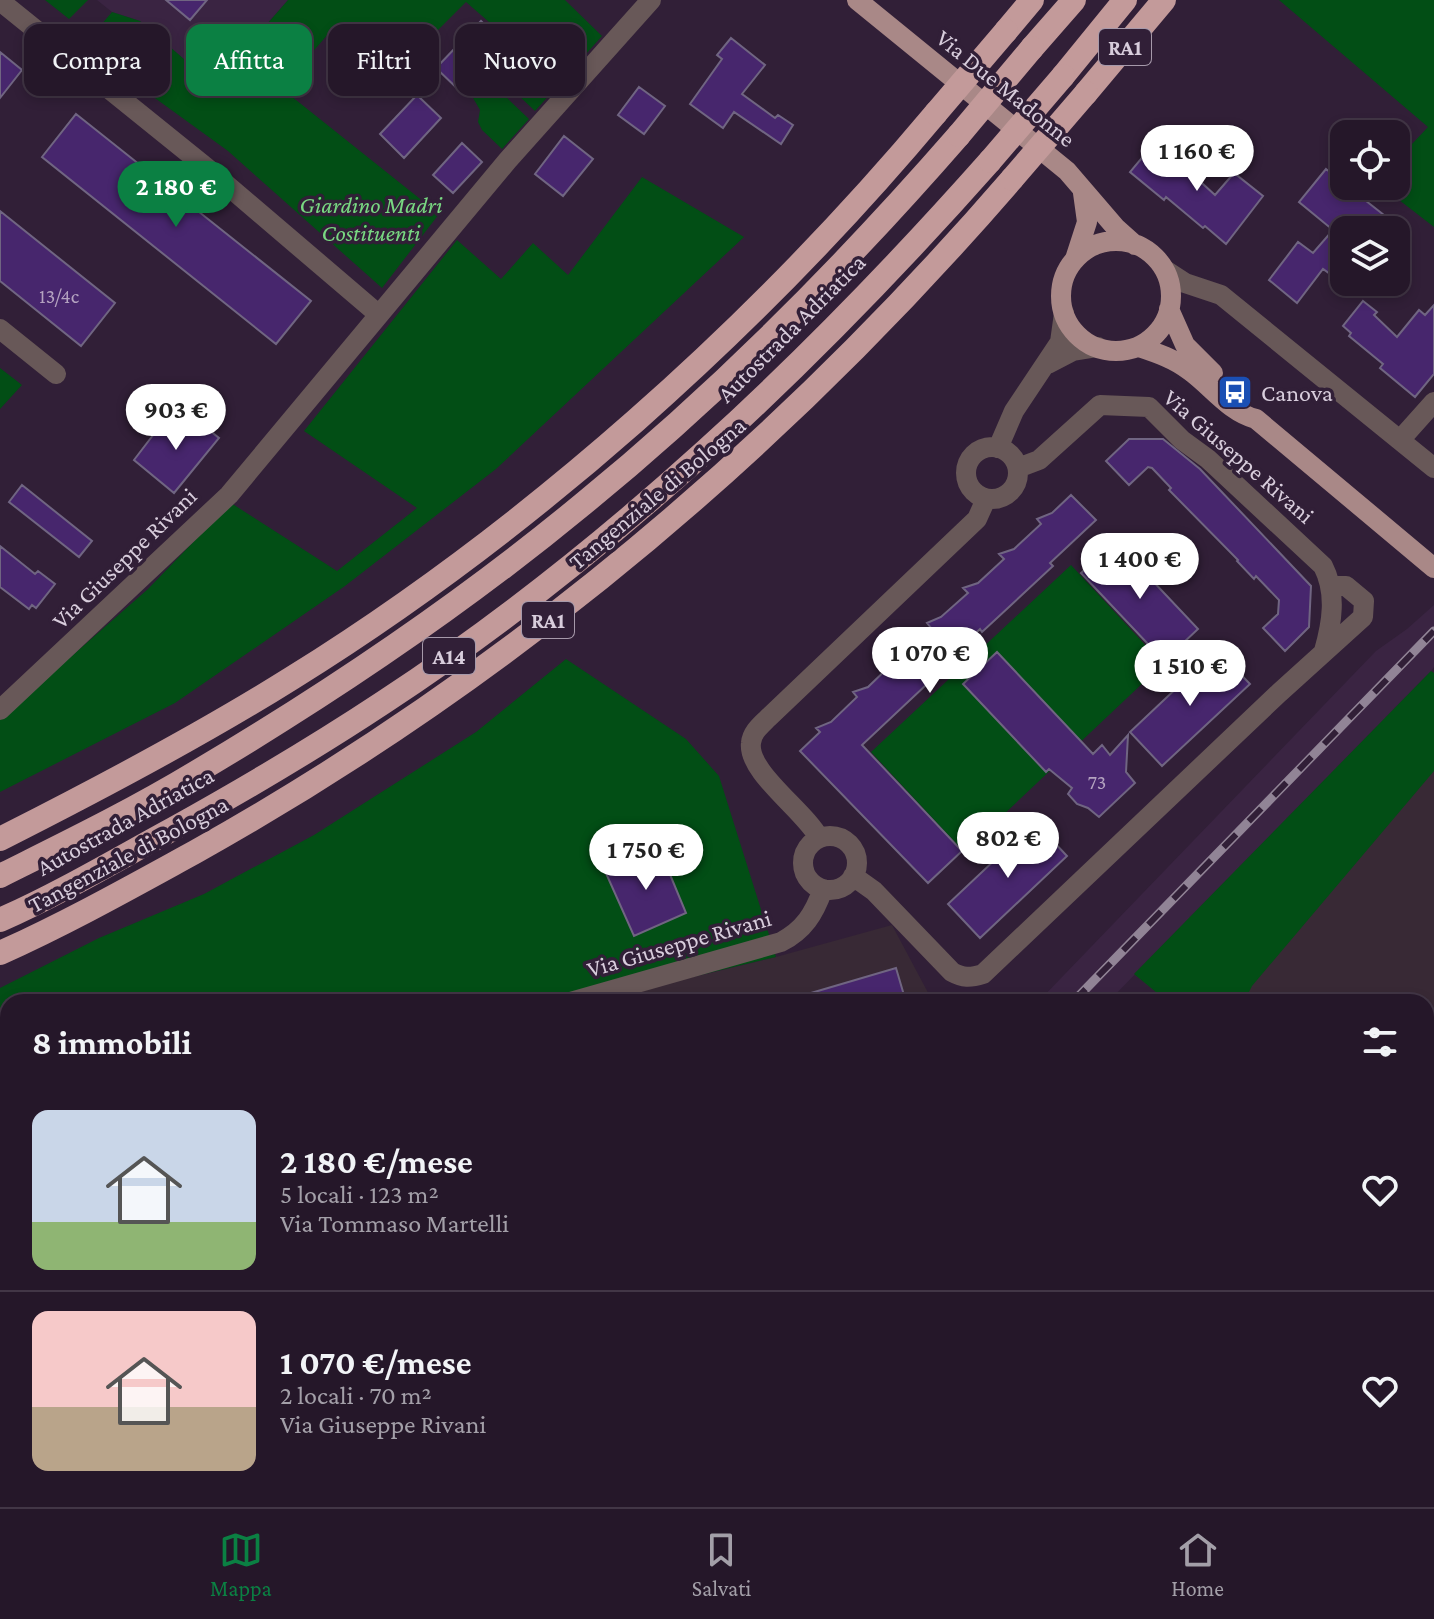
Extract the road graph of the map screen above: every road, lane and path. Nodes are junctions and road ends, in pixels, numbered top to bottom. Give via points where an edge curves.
1 (651, 0) edge
2 (857, 0) edge
3 (1032, 0) edge
4 (1074, 0) edge
5 (1125, 0) edge
6 (1164, 0) edge
7 (0, 1) edge
8 (1082, 189) junction
9 (1135, 245) junction
10 (1075, 259) junction
11 (1165, 270) junction
12 (1230, 301) junction
13 (1169, 308) junction
14 (1064, 313) junction
15 (378, 314) junction
16 (0, 329) edge
17 (1098, 347) junction
18 (1139, 347) junction
19 (1045, 366) junction
20 (56, 374) dead end
21 (1434, 402) edge
22 (1256, 419) junction
23 (1400, 440) junction
24 (998, 448) junction
25 (1018, 468) junction
26 (1434, 468) edge
27 (986, 499) junction
28 (1434, 568) edge
29 (1331, 586) junction
30 (1324, 651) junction
31 (0, 710) edge
32 (148, 762) junction
33 (0, 824) edge
34 (819, 838) junction
35 (0, 839) edge
36 (0, 876) edge
37 (853, 876) junction
38 (823, 889) junction
39 (0, 920) edge
40 (4, 953) edge
41 (598, 994) edge

1 - 15 street, Via Giuseppe Rivani
2 - 8 main road, Via Due Madonne via 1067,171
3 - 32 highway, bridge via 857,204 734,329 564,480 452,567 291,679
4 - 36 highway, Autostrada Adriatica / A14, bridge via 821,284 583,505 369,663 193,775
5 - 39 highway, Autostrada Adriatica / A14, bridge via 990,161 845,317 775,387 607,536 385,701 201,813
6 - 40 highway, Tangenziale di Bologna / RA1, bridge via 920,283 794,411 692,504 465,683 282,802
7 - 15 street
8 - 9 main road, Via Due Madonne
8 - 10 main road via 1087,222
9 - 10 main road via 1102,243
9 - 11 main road
10 - 14 main road via 1062,290
11 - 12 street
11 - 13 main road
12 - 13 street via 1199,295
12 - 23 street
13 - 18 main road via 1158,332
13 - 22 main road via 1191,353 1250,405
14 - 17 main road via 1074,331
14 - 19 street via 1060,342
15 - 31 street, Via Giuseppe Rivani via 229,495
16 - 20 street
17 - 18 main road
17 - 19 street via 1073,351
18 - 22 main road via 1176,361 1240,415
19 - 24 street via 1014,411
21 - 23 street
22 - 28 main road
23 - 26 street
24 - 25 street
24 - 27 street via 980,450 968,462 967,481
25 - 27 street, Via Giuseppe Rivani via 1009,494
25 - 29 street, Via Giuseppe Rivani via 1039,460 1100,405 1146,406 1315,556
27 - 34 street, Via Giuseppe Rivani via 977,519 753,735 756,764
29 - 30 street
29 - 30 street via 1352,589 1366,611
30 - 37 street via 983,974 971,978 952,972
32 - 33 highway via 112,771
32 - 35 highway
34 - 37 street via 837,837 851,846 857,861
34 - 38 street via 807,849 803,866 811,883
37 - 38 street via 841,888
38 - 41 street, Via Giuseppe Rivani via 804,927 781,942

